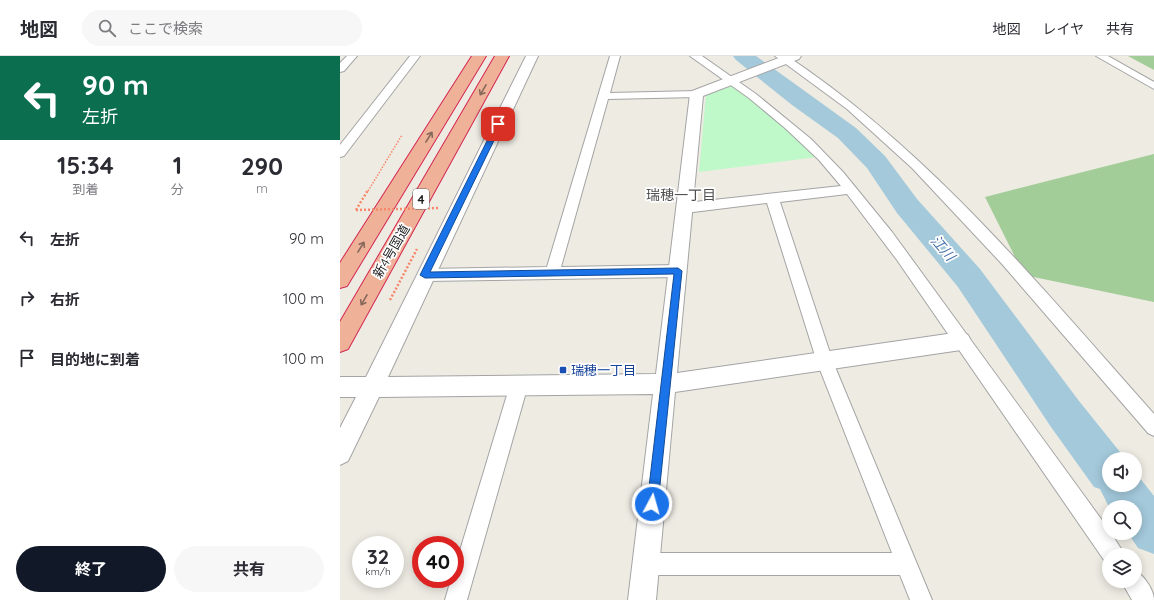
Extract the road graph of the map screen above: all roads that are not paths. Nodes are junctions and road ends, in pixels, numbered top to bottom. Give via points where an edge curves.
1 (352, 56) edge
2 (415, 56) edge
3 (479, 56) edge
4 (502, 56) edge
5 (532, 56) edge
6 (615, 56) edge
7 (695, 56) edge
8 (1101, 56) edge
9 (784, 59) edge
10 (340, 69) edge
11 (738, 78) junction
12 (1154, 86) edge
13 (697, 94) junction
14 (605, 96) junction
15 (340, 154) edge
16 (850, 190) junction
17 (772, 198) junction
18 (685, 208) junction
19 (678, 271) junction
20 (552, 274) junction
21 (425, 275) junction
22 (340, 280) edge
23 (961, 341) junction
24 (340, 342) edge
25 (825, 362) junction
26 (665, 384) junction
27 (519, 386) junction
28 (340, 387) edge
29 (372, 388) junction
30 (1154, 427) edge
31 (340, 452) edge
32 (1109, 548) edge
33 (646, 564) junction
34 (907, 564) junction
35 (1137, 588) edge
36 (456, 600) edge
37 (642, 600) edge
38 (922, 600) edge
39 (1145, 600) edge

1 - 10 street
2 - 15 street
22 -> 3 highway, 新4号国道 / 4
4 -> 24 highway, 新4号国道 / 4
5 - 21 street
6 - 14 street
7 - 11 street
8 - 12 street
9 - 11 street
9 - 30 street via 860,113 904,154 983,233
11 - 13 street
11 - 16 street via 791,126 839,175
13 - 14 street
13 - 18 street
14 - 20 street
16 - 17 street
16 - 23 street via 888,238
17 - 18 street
17 - 25 street
18 - 19 street
19 - 20 street
19 - 26 street
20 - 21 street
21 - 29 street
23 - 25 street
23 - 32 street
25 - 26 street
25 - 34 street
26 - 27 street
26 - 33 street
27 - 29 street
27 - 36 street
28 - 29 street
29 - 31 street
33 - 34 street
33 - 37 street
34 - 38 street
35 - 39 street

